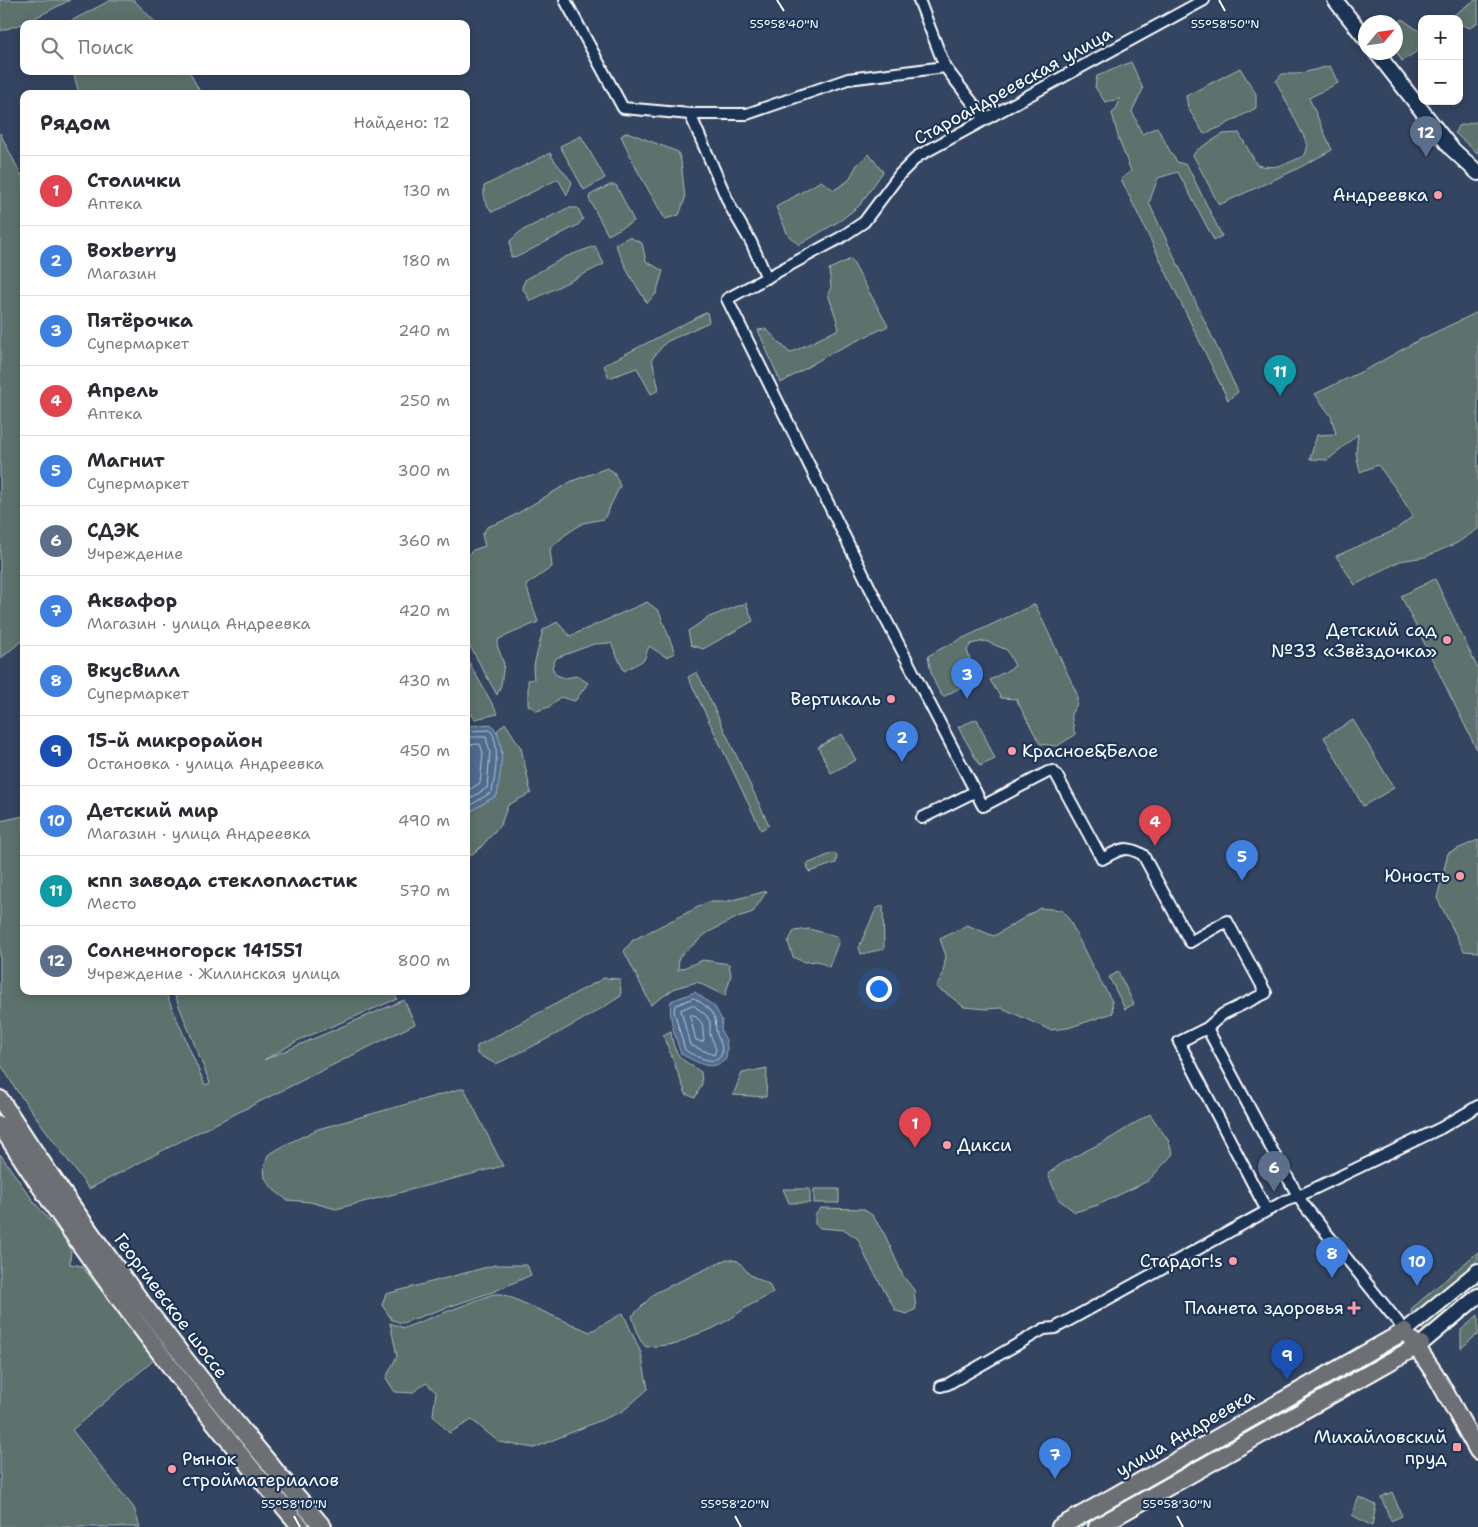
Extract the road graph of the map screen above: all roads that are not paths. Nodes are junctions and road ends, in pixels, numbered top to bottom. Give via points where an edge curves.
1 (565, 0) edge
2 (919, 0) edge
3 (1204, 0) edge
4 (1335, 0) edge
5 (1358, 29) edge
6 (1382, 60) edge
7 (945, 67) junction
8 (690, 114) junction
9 (985, 119) junction
10 (1478, 173) edge
11 (767, 278) junction
12 (974, 792) junction
13 (922, 818) dead end
14 (1207, 1028) junction
15 (0, 1099) edge
16 (1478, 1106) edge
17 (0, 1125) edge
18 (1299, 1196) junction
19 (1267, 1211) junction
20 (1478, 1271) edge
21 (1478, 1296) edge
22 (1405, 1331) junction
23 (1419, 1345) junction
24 (941, 1386) dead end
25 (1478, 1434) edge
26 (1478, 1451) edge
27 (301, 1527) edge
28 (323, 1527) edge
29 (1060, 1527) edge
30 (1097, 1527) edge

1 - 8 street via 623,108
2 - 7 street
3 - 9 street, Староандреевская улица
4 - 5 main road
6 - 10 main road via 1451,148
7 - 8 street via 848,79 747,114
7 - 9 street
8 - 11 street via 730,206 752,242
9 - 11 street, Староандреевская улица via 918,156 900,174 864,222
11 - 12 street, Староандреевская улица via 727,299
12 - 13 street
12 - 14 street via 983,806 1053,771 1102,859 1122,848 1143,855 1190,942 1226,921 1266,993 1223,1014
14 - 18 street
14 - 19 street via 1178,1042
15 - 28 main road, Георгиевское шоссе via 126,1282 256,1449
16 - 18 street via 1441,1128
17 - 27 main road, Георгиевское шоссе via 138,1324
18 - 19 street
18 - 22 street
19 - 24 street
20 - 22 main road, улица Андреевка
21 - 23 main road, улица Андреевка
22 - 23 main road
22 - 29 main road, улица Андреевка
23 - 25 main road via 1442,1370
23 - 26 main road
23 - 30 main road, улица Андреевка

